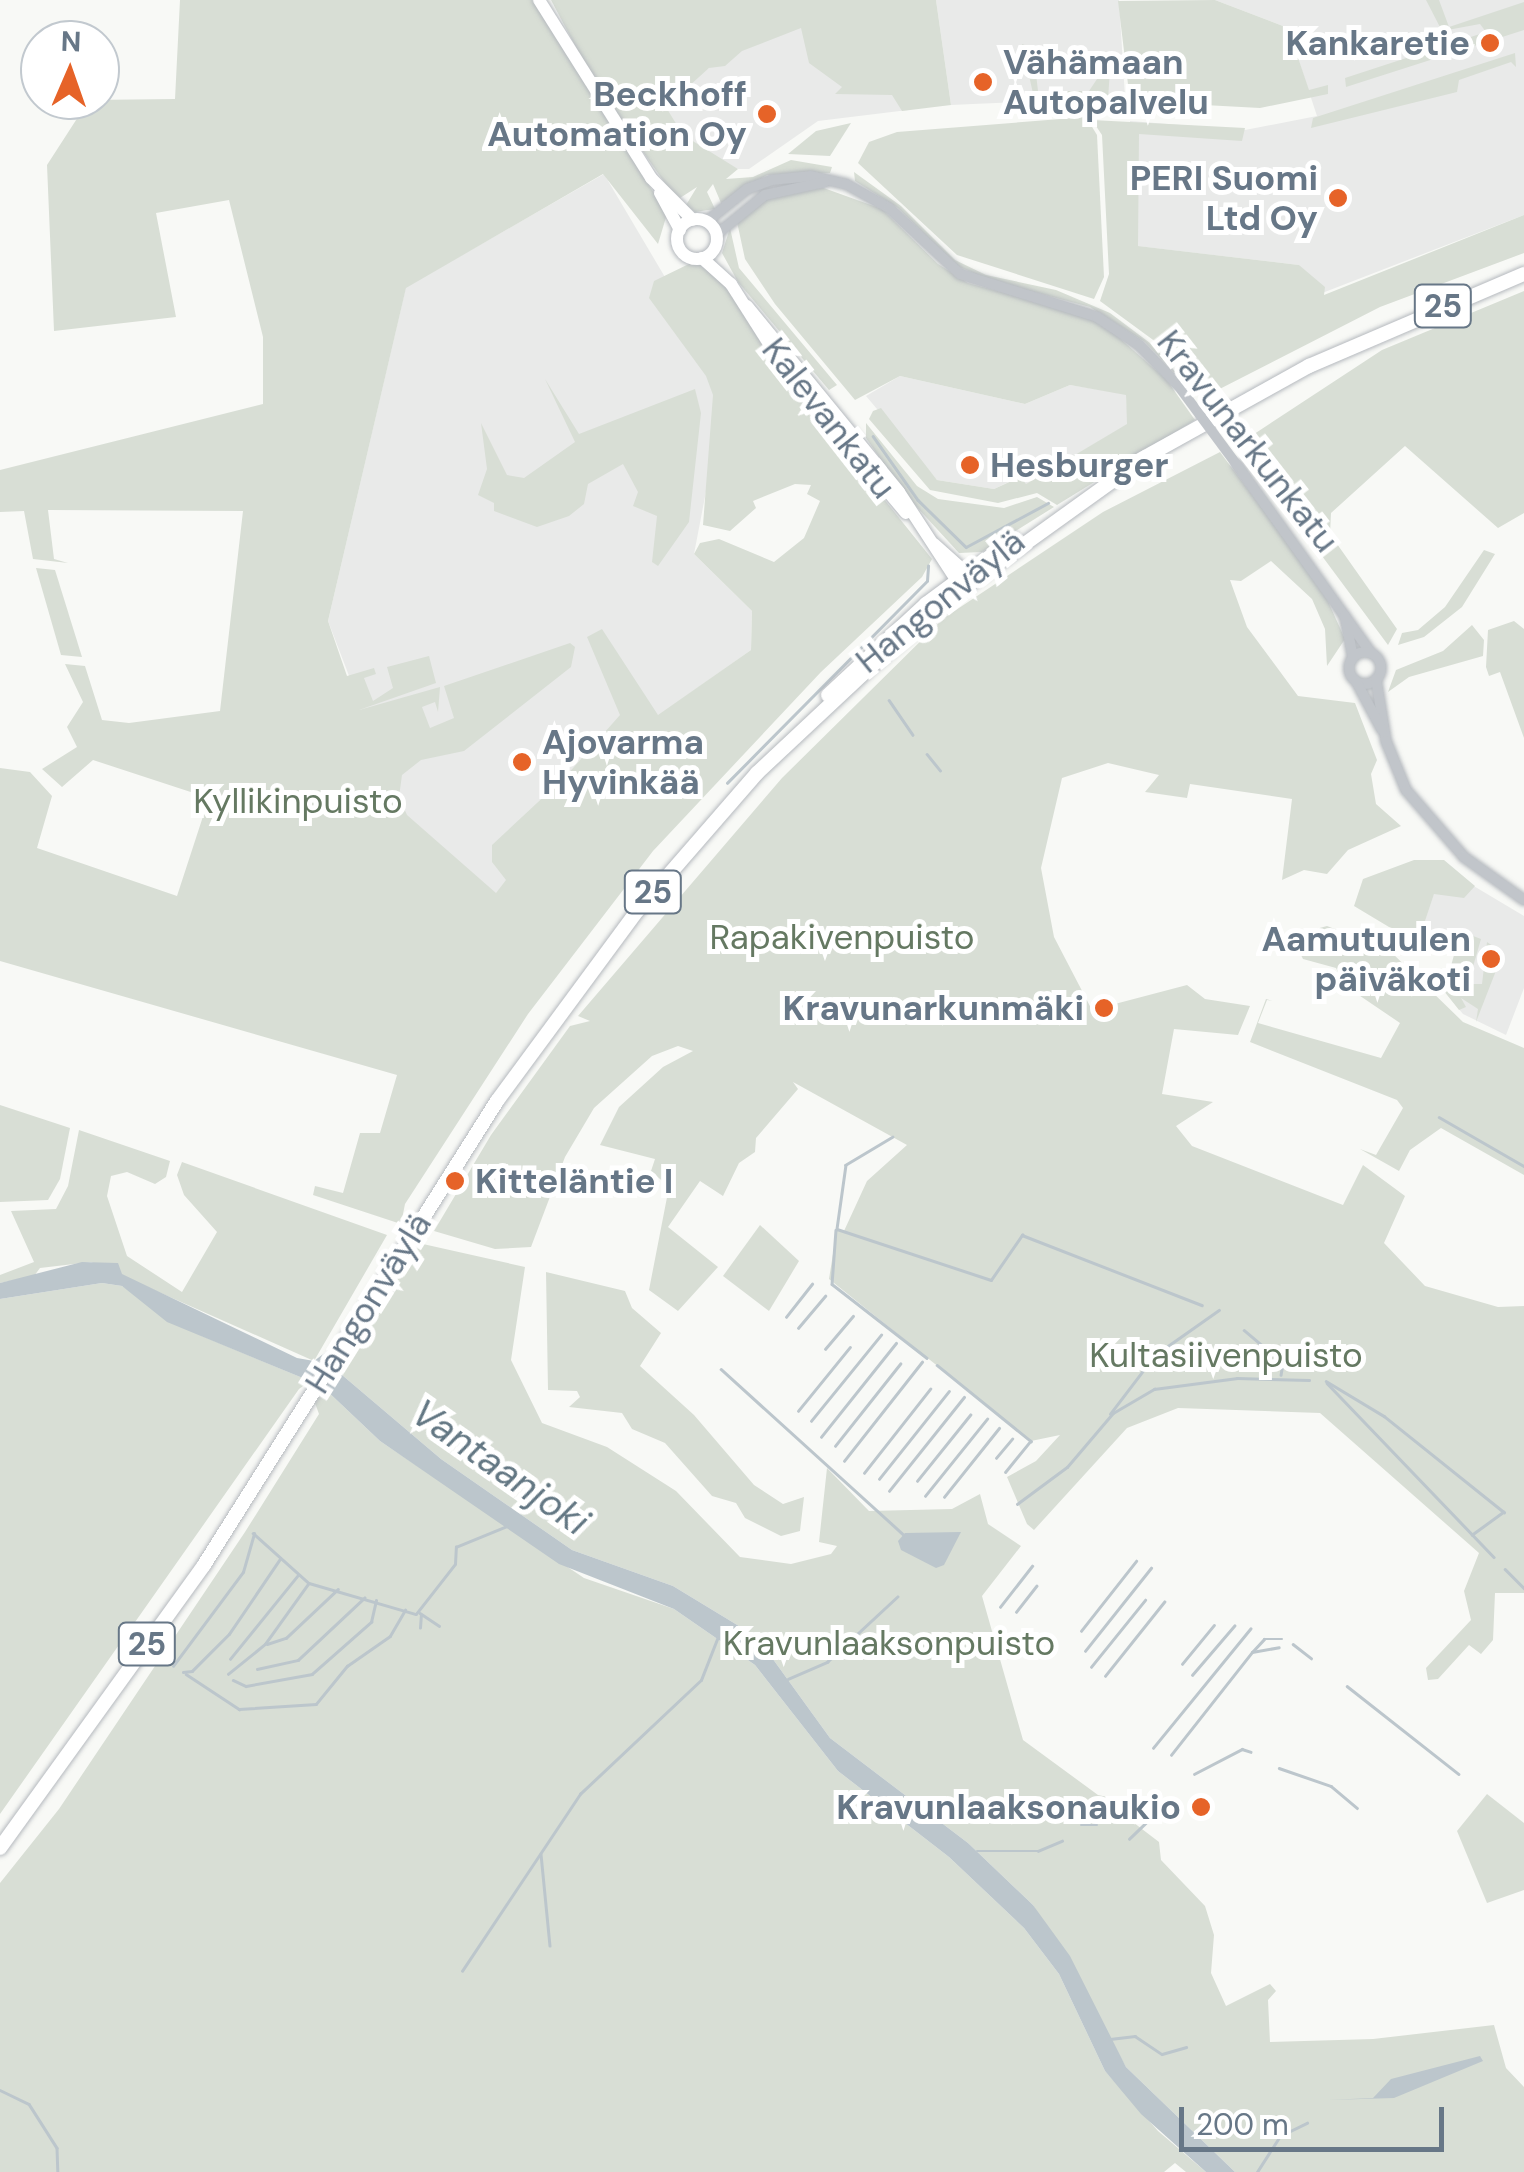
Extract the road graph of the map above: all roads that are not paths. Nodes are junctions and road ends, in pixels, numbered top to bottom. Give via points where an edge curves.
1 (539, 0) edge
2 (651, 178) junction
3 (833, 180) junction
4 (699, 221) junction
5 (680, 230) junction
6 (716, 234) junction
7 (708, 254) junction
8 (1524, 274) edge
9 (965, 581) junction
10 (1345, 615) junction
11 (1371, 653) junction
12 (1352, 658) junction
13 (1376, 679) junction
14 (1356, 680) junction
15 (1383, 731) junction
16 (1524, 900) edge
17 (0, 1848) edge

1 - 2 main road
2 - 4 main road
2 - 5 main road
3 - 4 street, Kravunarkunkatu via 758,184
3 - 6 street via 765,195
3 - 10 street, Kravunarkunkatu, bridge via 890,208 960,274 1055,299 1115,327 1176,384
4 - 5 main road
4 - 6 main road
5 - 7 main road, Kalevankatu via 681,250
6 - 7 main road
7 - 9 main road, Kalevankatu
8 - 9 highway, Hangonväylä / 25 via 1309,366 1146,457
9 - 17 highway, Hangonväylä / 25 via 758,774 566,1003 204,1565
10 - 11 street, Kravunarkunkatu
10 - 12 street, Kravunarkunkatu
11 - 12 street
11 - 13 street via 1380,664
12 - 14 street, Kravunarkunkatu
13 - 14 street
13 - 15 street
14 - 15 street
15 - 16 street via 1406,790 1434,828 1473,866

